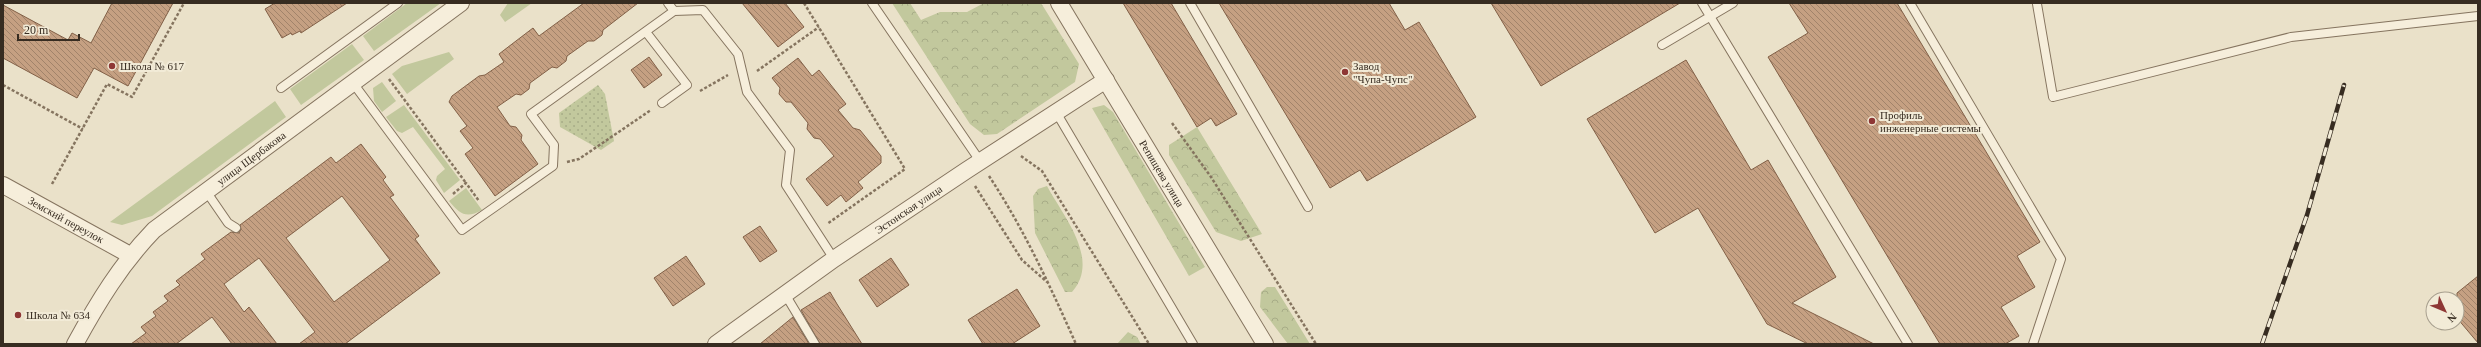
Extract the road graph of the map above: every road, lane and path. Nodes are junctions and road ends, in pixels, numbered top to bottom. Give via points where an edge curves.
1 (184, 3) edge
2 (398, 3) edge
3 (461, 3) edge
4 (668, 3) edge
5 (804, 3) edge
6 (872, 3) edge
7 (1060, 3) edge
8 (1190, 3) edge
9 (1702, 3) edge
10 (1733, 3) edge
11 (1910, 3) edge
12 (2037, 4) edge
13 (674, 11) junction
14 (2478, 16) edge
15 (1710, 17) junction
16 (819, 27) junction
17 (646, 32) junction
18 (1662, 45) dead end
19 (378, 65) junction
20 (741, 68) junction
21 (1106, 80) junction
22 (353, 83) junction
23 (3, 85) edge
24 (687, 85) junction
25 (281, 88) dead end
26 (662, 103) joint
27 (1056, 112) junction
28 (1172, 123) dead end
29 (83, 129) junction
30 (1000, 148) junction
31 (973, 165) junction
32 (553, 166) junction
33 (466, 183) junction
34 (52, 184) dead end
35 (3, 185) edge
36 (206, 191) junction
37 (441, 203) junction
38 (1308, 207) dead end
39 (488, 212) junction
40 (236, 228) dead end
41 (817, 232) junction
42 (130, 255) junction
43 (834, 259) junction
44 (1049, 284) junction
45 (785, 294) junction
46 (732, 339) edge
47 (75, 344) edge
48 (716, 344) edge
49 (815, 344) edge
50 (1076, 344) edge
51 (1149, 344) edge
52 (1193, 344) edge
53 (1265, 344) edge
54 (1316, 344) edge
55 (1908, 344) edge
56 (2033, 344) edge

1 - 29 path via 132,98 107,84
2 - 25 lane
3 - 19 street, улица Щербакова
4 - 13 lane
5 - 16 path
6 - 31 lane
7 - 21 street, Репищева улица
8 - 38 lane
9 - 15 lane
10 - 15 lane
11 - 56 lane via 2061,259
12 - 14 lane via 2053,97 2291,37
13 - 17 lane
13 - 20 lane via 703,10 738,54
15 - 18 lane
15 - 55 lane
16 - 20 path via 758,71
16 - 41 path via 905,169
17 - 24 lane
17 - 32 lane via 531,114 554,145
19 - 22 street, улица Щербакова
19 - 33 path
20 - 24 path via 699,92
20 - 41 lane via 747,92 790,150 786,186
21 - 27 street, Эстонская улица
21 - 53 street, Репищева улица
22 - 36 street, улица Щербакова
22 - 37 lane
23 - 29 path
24 - 26 lane
26 - 32 path via 579,159
27 - 30 street, Эстонская улица
27 - 52 lane
28 - 54 path via 1211,177
29 - 34 path
30 - 31 street, Эстонская улица
30 - 51 path via 1026,157 1042,171
31 - 43 street, Эстонская улица
31 - 44 path via 1010,208
31 - 44 path via 980,197 1022,260
32 - 39 lane
33 - 37 path
33 - 39 path
35 - 42 street, Земский переулок
36 - 40 lane via 228,223
36 - 42 street, улица Щербакова via 154,230
37 - 39 lane via 462,230
41 - 43 lane
42 - 47 street, улица Щербакова via 101,296
43 - 45 street, Эстонская улица
44 - 50 path
45 - 46 street, Эстонская улица
45 - 49 lane
46 - 48 street, Эстонская улица

